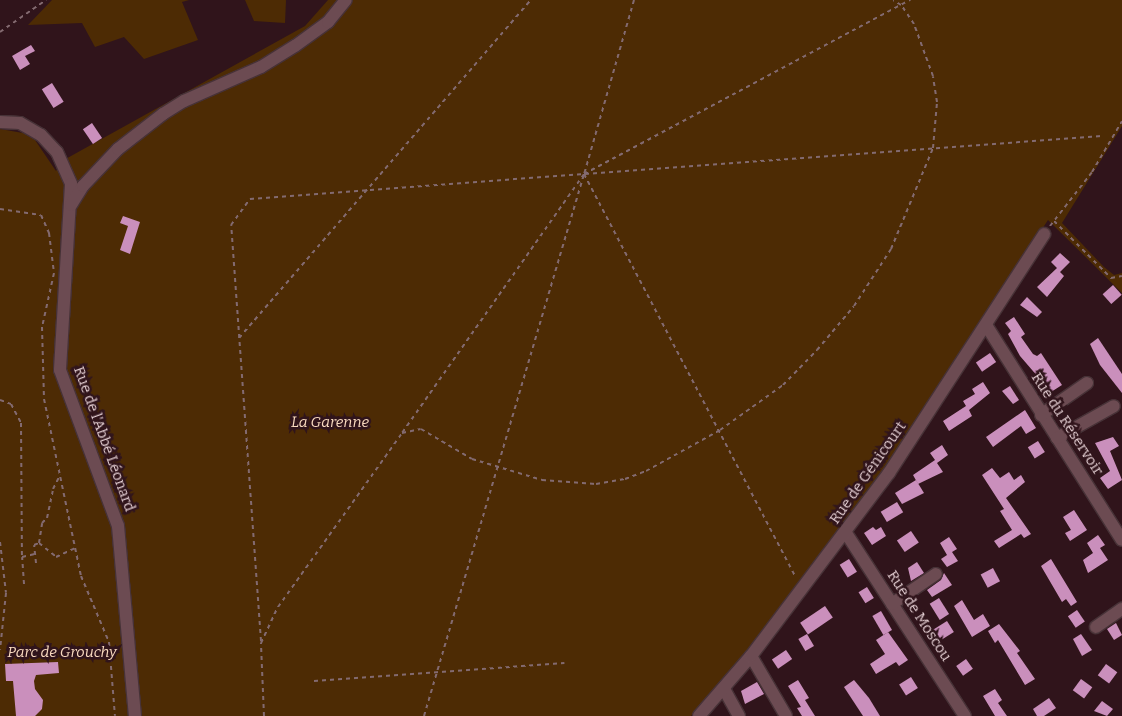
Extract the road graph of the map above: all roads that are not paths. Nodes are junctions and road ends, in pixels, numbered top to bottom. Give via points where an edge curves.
1 (346, 0) edge
2 (0, 122) edge
3 (72, 205) junction
4 (1044, 234) road end
5 (986, 326) junction
6 (1087, 383) dead end
7 (1114, 406) dead end
8 (1041, 415) junction
9 (1057, 438) junction
10 (846, 533) junction
11 (1122, 540) edge
12 (936, 574) dead end
13 (892, 604) junction
14 (1122, 609) edge
15 (1096, 626) dead end
16 (752, 656) junction
17 (724, 689) junction
18 (135, 716) edge
19 (699, 716) edge
20 (739, 716) edge
21 (786, 716) edge
22 (965, 716) edge

1 - 3 street via 328,22 295,46 261,67 184,101 163,114 118,149 83,186
2 - 3 street, Rue de l'Abbé Léonard via 27,127 48,142 68,174
3 - 18 street, Rue de l'Abbé Léonard via 60,370 118,526
4 - 5 street, Rue de Génicourt
5 - 8 street, Rue du Réservoir
5 - 10 street, Rue de Génicourt
6 - 8 street
7 - 9 street
8 - 9 street, Rue du Réservoir
9 - 11 street, Rue du Réservoir
10 - 13 street, Rue de Moscou
10 - 16 street, Rue de Génicourt
12 - 13 street
13 - 22 street, Rue de Moscou
14 - 15 street
16 - 17 street, Rue de Génicourt
16 - 21 street
17 - 19 street, Rue de Génicourt
17 - 20 street

